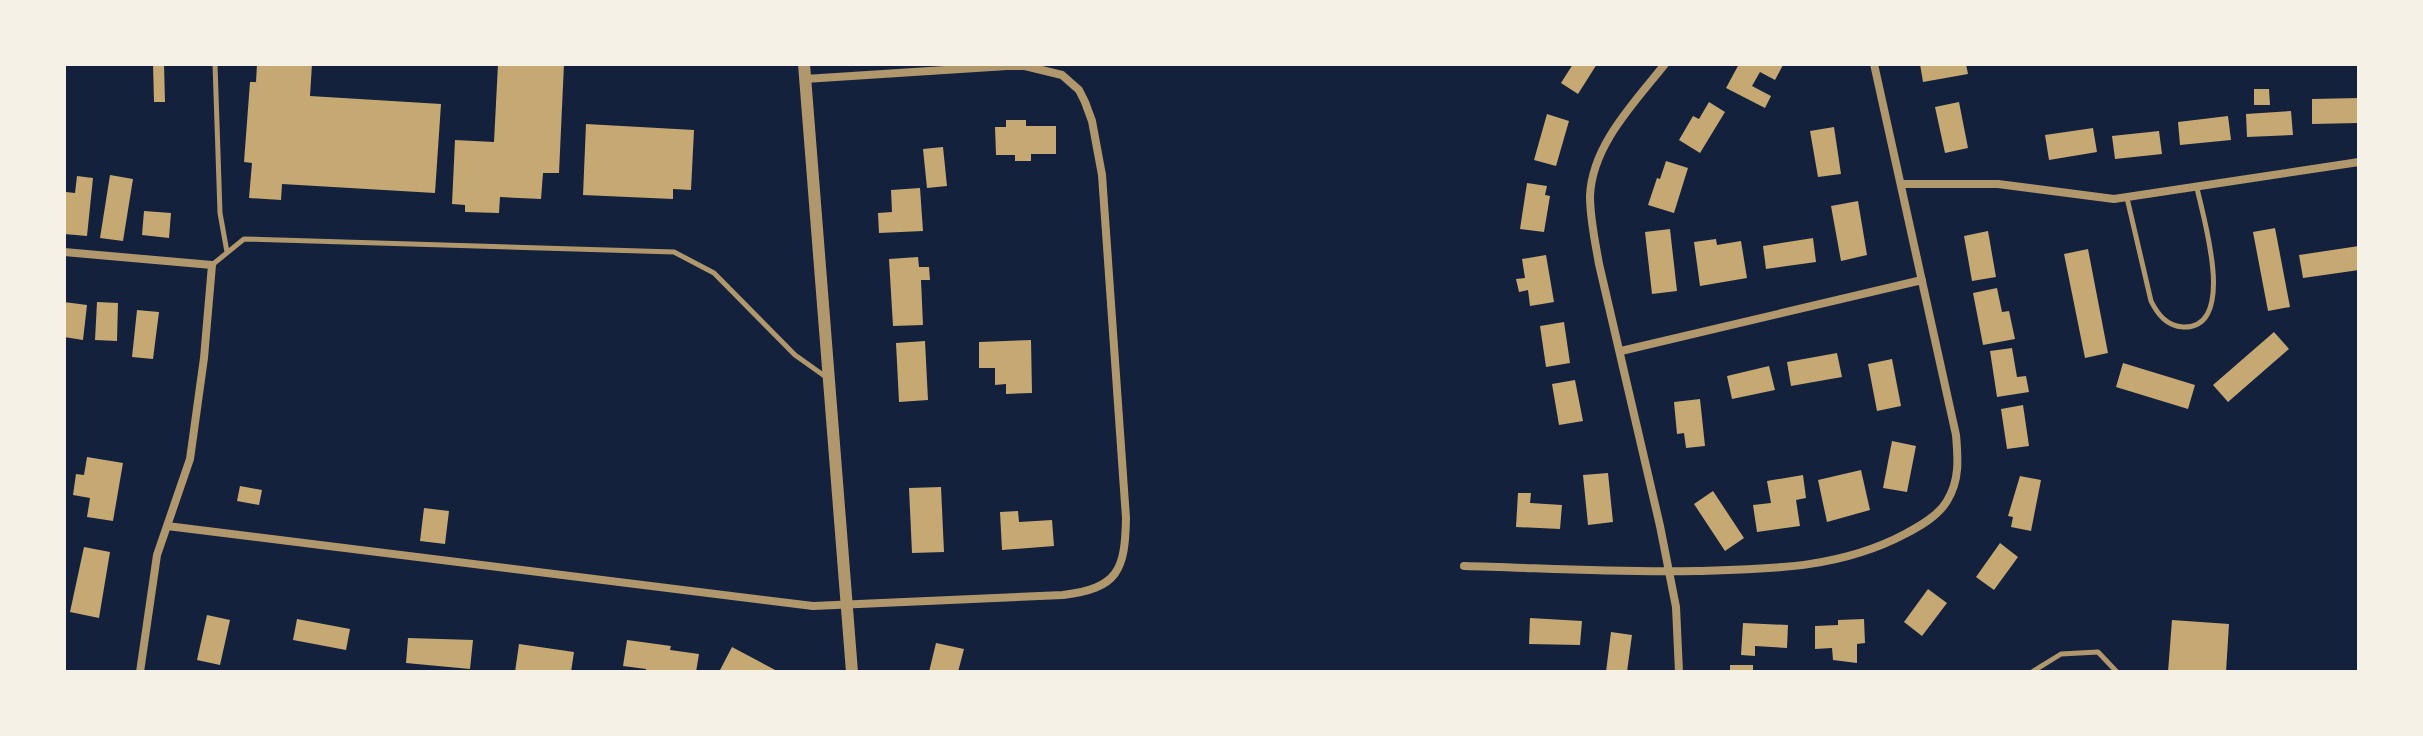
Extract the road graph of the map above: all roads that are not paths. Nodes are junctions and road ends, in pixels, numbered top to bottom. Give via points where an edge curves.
1 (215, 64) edge
2 (804, 64) edge
3 (1665, 64) edge
4 (1874, 64) edge
5 (805, 79) junction
6 (2359, 162) edge
7 (1901, 184) junction
8 (2197, 188) junction
9 (2127, 198) junction
10 (64, 252) edge
11 (227, 252) junction
12 (212, 265) junction
13 (1922, 280) junction
14 (1621, 351) junction
15 (830, 380) junction
16 (167, 526) junction
17 (1464, 566) dead end
18 (1669, 572) junction
19 (847, 605) junction
20 (140, 672) edge
21 (852, 672) edge
22 (1679, 672) edge
23 (2032, 672) edge
24 (2117, 672) edge

1 - 11 lane via 220,213
2 - 5 street
3 - 14 street via 1614,130 1592,184 1591,223
4 - 7 street
5 - 15 street
5 - 19 street via 1007,66 1062,75 1085,102 1102,175 1126,518 1123,559 1116,571 1098,589 1087,592
6 - 8 street
7 - 9 street via 1998,184
7 - 13 street
8 - 9 street
8 - 9 lane via 2216,290 2203,320 2191,327 2165,321 2151,301
10 - 12 street
11 - 12 lane
11 - 15 lane via 244,239 674,252 714,273 795,355
12 - 16 street via 192,445
13 - 14 street
13 - 18 street via 1956,435 1958,471 1946,504 1905,534 1846,558 1750,571
14 - 18 street
15 - 19 street
16 - 19 street via 813,606
16 - 20 street via 157,555
17 - 18 street
18 - 22 street
19 - 21 street
23 - 24 lane via 2061,654 2098,652

